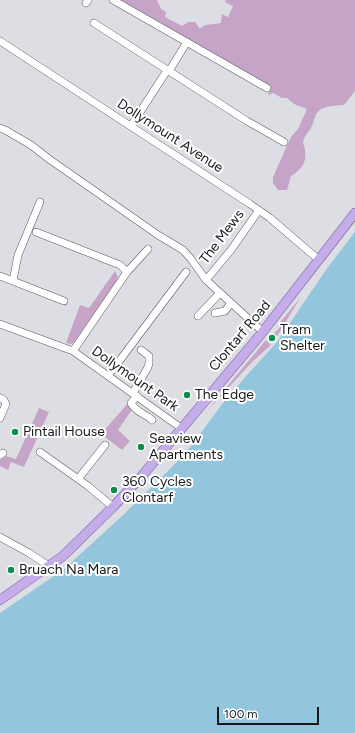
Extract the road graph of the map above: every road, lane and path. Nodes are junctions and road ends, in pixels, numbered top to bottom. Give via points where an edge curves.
1 (113, 0) edge
2 (94, 22) dead end
3 (0, 41) edge
4 (187, 42) junction
5 (169, 70) junction
6 (250, 78) junction
7 (246, 85) dead end
8 (267, 88) dead end
9 (131, 126) junction
10 (0, 128) edge
11 (284, 142) dead end
12 (40, 202) dead end
13 (259, 210) junction
14 (355, 213) edge
15 (36, 232) dead end
16 (148, 249) dead end
17 (319, 260) junction
18 (127, 272) junction
19 (186, 272) dead end
20 (0, 276) edge
21 (206, 280) junction
22 (13, 281) junction
23 (220, 293) junction
24 (64, 301) dead end
25 (231, 304) junction
26 (215, 313) dead end
27 (198, 316) dead end
28 (0, 324) edge
29 (263, 332) junction
30 (141, 350) dead end
31 (73, 351) junction
32 (108, 376) junction
33 (135, 394) junction
34 (0, 398) edge
35 (0, 418) edge
36 (152, 420) dead end
37 (181, 428) junction
38 (105, 444) dead end
39 (40, 452) dead end
40 (78, 479) junction
41 (113, 507) junction
42 (0, 537) edge
43 (49, 566) junction
44 (0, 600) edge

1 - 4 street
2 - 5 street
3 - 9 street, Dollymount Avenue
4 - 5 street
4 - 6 street
5 - 9 street
5 - 11 street
6 - 7 street
6 - 8 street
9 - 13 street, Dollymount Avenue
10 - 21 street via 31,145 183,250
12 - 22 street via 18,255
13 - 17 street, Dollymount Avenue
13 - 21 street, The Mews
14 - 17 main road, Clontarf Road
15 - 18 street via 120,265
16 - 18 street, Dollymount Park
17 - 29 main road, Clontarf Road
18 - 31 street, Dollymount Park
19 - 32 street
20 - 22 street
21 - 23 street
22 - 24 street
23 - 25 street
23 - 27 street
25 - 26 street via 225,311
25 - 29 street
28 - 31 street, Dollymount Park
29 - 37 main road, Clontarf Road
30 - 33 street via 149,356 149,364
31 - 32 street, Dollymount Park
32 - 33 street, Dollymount Park
33 - 36 street via 131,403 135,410
33 - 37 street, Dollymount Park
34 - 35 street via 6,404
37 - 41 main road, Clontarf Road
38 - 40 street
39 - 40 street
40 - 41 street
41 - 43 main road, Clontarf Road
42 - 43 street
43 - 44 main road, Clontarf Road

